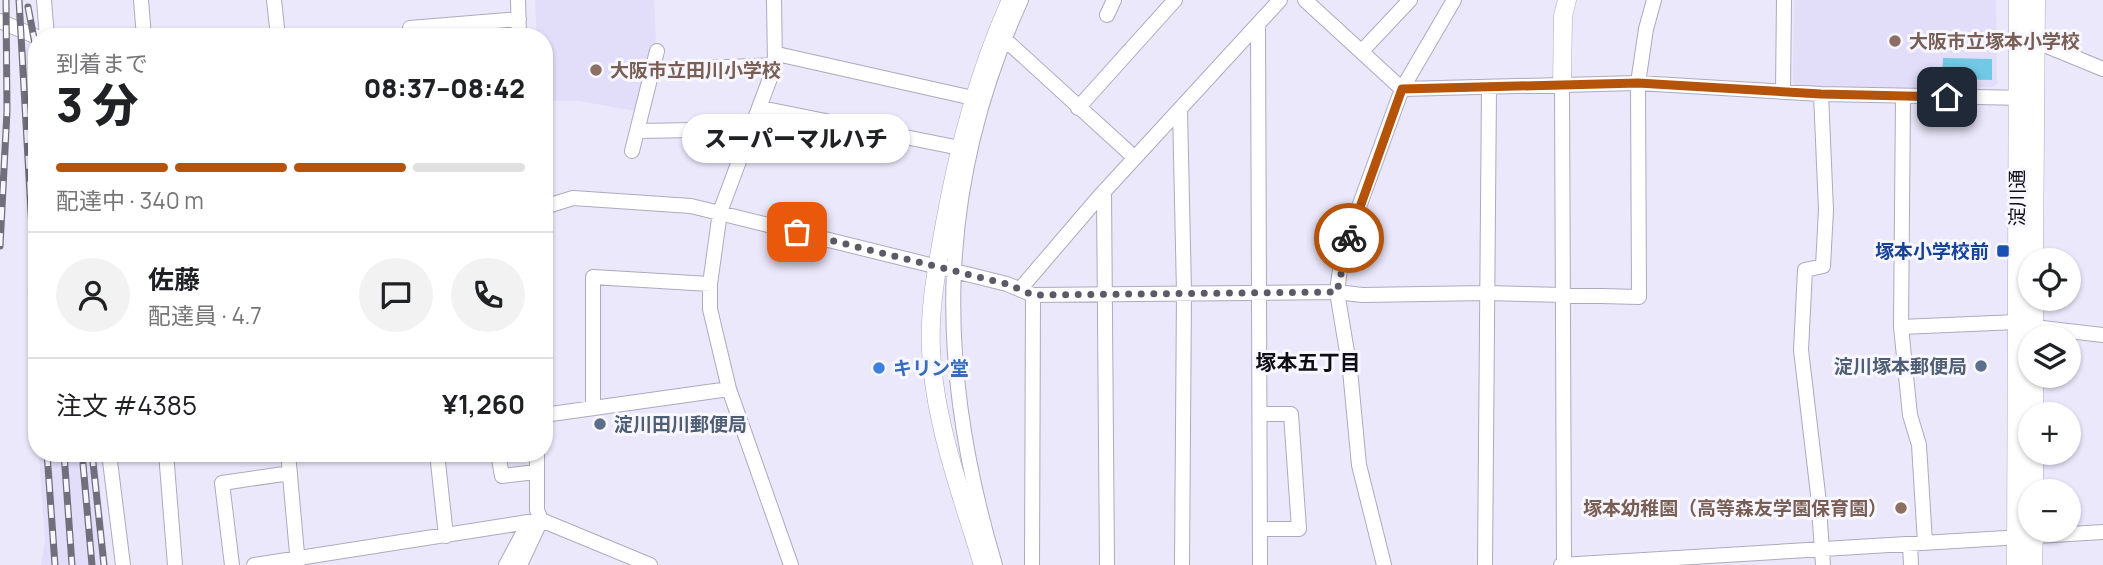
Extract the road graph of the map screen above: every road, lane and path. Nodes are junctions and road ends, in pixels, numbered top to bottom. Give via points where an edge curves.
1 (44, 0) edge
2 (141, 0) edge
3 (274, 0) edge
4 (518, 0) edge
5 (774, 0) edge
6 (1011, 0) edge
7 (1021, 0) edge
8 (1114, 0) edge
9 (1175, 0) edge
10 (1280, 0) edge
11 (1305, 0) edge
12 (1410, 0) edge
13 (1454, 0) edge
14 (1567, 0) edge
15 (1654, 0) edge
16 (1784, 0) edge
17 (2018, 0) edge
18 (2036, 0) edge
19 (1107, 15) dead end
20 (519, 19) junction
21 (0, 21) edge
22 (1258, 26) junction
23 (46, 28) edge
24 (143, 28) edge
25 (277, 28) edge
26 (410, 28) edge
27 (519, 28) edge
28 (28, 33) edge
29 (1000, 35) junction
30 (2028, 41) junction
31 (657, 51) dead end
32 (1362, 51) junction
33 (776, 59) junction
34 (2103, 69) edge
35 (652, 70) junction
36 (1638, 83) junction
37 (1562, 85) junction
38 (1489, 87) junction
39 (1402, 89) junction
40 (1783, 91) junction
41 (1821, 94) junction
42 (1903, 97) junction
43 (974, 98) junction
44 (2017, 98) junction
45 (2036, 98) junction
46 (761, 108) junction
47 (1078, 108) junction
48 (1180, 110) junction
49 (753, 129) junction
50 (637, 131) junction
51 (960, 148) junction
52 (632, 151) dead end
53 (1135, 158) junction
54 (1104, 192) junction
55 (553, 204) edge
56 (719, 212) junction
57 (2034, 248) edge
58 (944, 270) junction
59 (710, 284) junction
60 (1027, 291) junction
61 (1184, 292) junction
62 (1337, 292) junction
63 (1486, 293) junction
64 (1259, 294) junction
65 (1563, 294) junction
66 (1104, 296) junction
67 (2028, 325) edge
68 (1901, 327) junction
69 (2018, 329) edge
70 (2081, 333) edge
71 (2103, 335) edge
72 (2025, 388) edge
73 (729, 389) junction
74 (593, 408) junction
75 (553, 414) edge
76 (1259, 414) junction
77 (110, 462) edge
78 (167, 462) edge
79 (289, 462) edge
80 (438, 462) edge
81 (500, 462) edge
82 (537, 462) edge
83 (536, 472) junction
84 (290, 473) junction
85 (535, 521) junction
86 (1260, 529) junction
87 (2081, 532) edge
88 (2103, 532) edge
89 (446, 536) junction
90 (2016, 537) junction
91 (2034, 542) edge
92 (1918, 543) junction
93 (1823, 558) edge
94 (1738, 561) edge
95 (298, 562) edge
96 (1651, 563) edge
97 (122, 565) edge
98 (175, 565) edge
99 (232, 565) edge
100 (254, 565) edge
101 (506, 565) edge
102 (520, 565) edge
103 (650, 565) edge
104 (791, 565) edge
105 (983, 565) edge
106 (995, 565) edge
107 (1032, 565) edge
108 (1107, 565) edge
109 (1182, 565) edge
110 (1260, 565) edge
111 (1384, 565) edge
112 (1485, 565) edge
113 (1563, 565) edge
114 (1910, 565) edge
115 (2016, 565) edge
116 (2033, 565) edge

1 - 23 street
2 - 24 street
3 - 25 street
4 - 20 street
5 - 33 street
6 - 29 street
7 - 29 street
8 - 19 street
9 - 47 street
10 - 22 street
11 - 32 street
12 - 32 street
13 - 39 street
14 - 37 street
15 - 36 street
16 - 40 street
17 - 30 street, 淀川通
18 - 30 street, 淀川通
20 - 26 street
20 - 27 street
21 - 28 street
22 - 48 street
22 - 64 street
29 - 43 street
29 - 47 street
29 - 58 street
30 - 34 street
30 - 44 street, 淀川通
30 - 45 street, 淀川通
31 - 35 street
32 - 39 street
33 - 35 street
33 - 43 street
33 - 46 street
35 - 50 street
36 - 37 street
36 - 40 street
36 - 65 street via 1639,296
37 - 38 street
37 - 65 street
38 - 39 street
38 - 63 street
39 - 62 street via 1356,215
40 - 41 street
41 - 42 street
41 - 93 street via 1826,210 1823,266 1805,270 1801,350
42 - 44 street
42 - 68 street
43 - 51 street
44 - 45 street
44 - 67 street, 淀川通
45 - 57 street, 淀川通
46 - 49 street
46 - 51 street
47 - 53 street
48 - 53 street
48 - 61 street
49 - 50 street
49 - 56 street
50 - 52 street
51 - 58 street
53 - 54 street
54 - 60 street
54 - 66 street
55 - 56 street via 573,198 652,202
56 - 58 street
56 - 59 street
58 - 60 street
58 - 105 street via 931,308 933,373 944,431
58 - 106 street via 964,437
59 - 73 street via 710,309
59 - 74 street via 593,277
60 - 66 street
60 - 107 street
61 - 64 street
61 - 66 street
61 - 109 street
62 - 63 street
62 - 64 street
62 - 111 street via 1359,465
63 - 65 street
63 - 112 street
64 - 76 street
65 - 113 street
66 - 108 street
68 - 69 street
68 - 92 street via 1910,415 1919,445
70 - 71 street
72 - 90 street, 淀川通
73 - 74 street
73 - 104 street
74 - 75 street
76 - 86 street
76 - 86 street via 1291,414 1299,529
77 - 97 street
78 - 98 street
79 - 84 street
80 - 89 street
81 - 83 street via 502,476
82 - 83 street
83 - 85 street
84 - 95 street
84 - 99 street via 222,483
85 - 89 street
85 - 101 street
85 - 102 street
85 - 103 street
86 - 110 street
87 - 88 street
89 - 95 street
90 - 92 street
90 - 115 street, 淀川通
91 - 116 street
92 - 93 street
92 - 114 street
93 - 94 street
94 - 96 street
95 - 100 street
96 - 113 street

